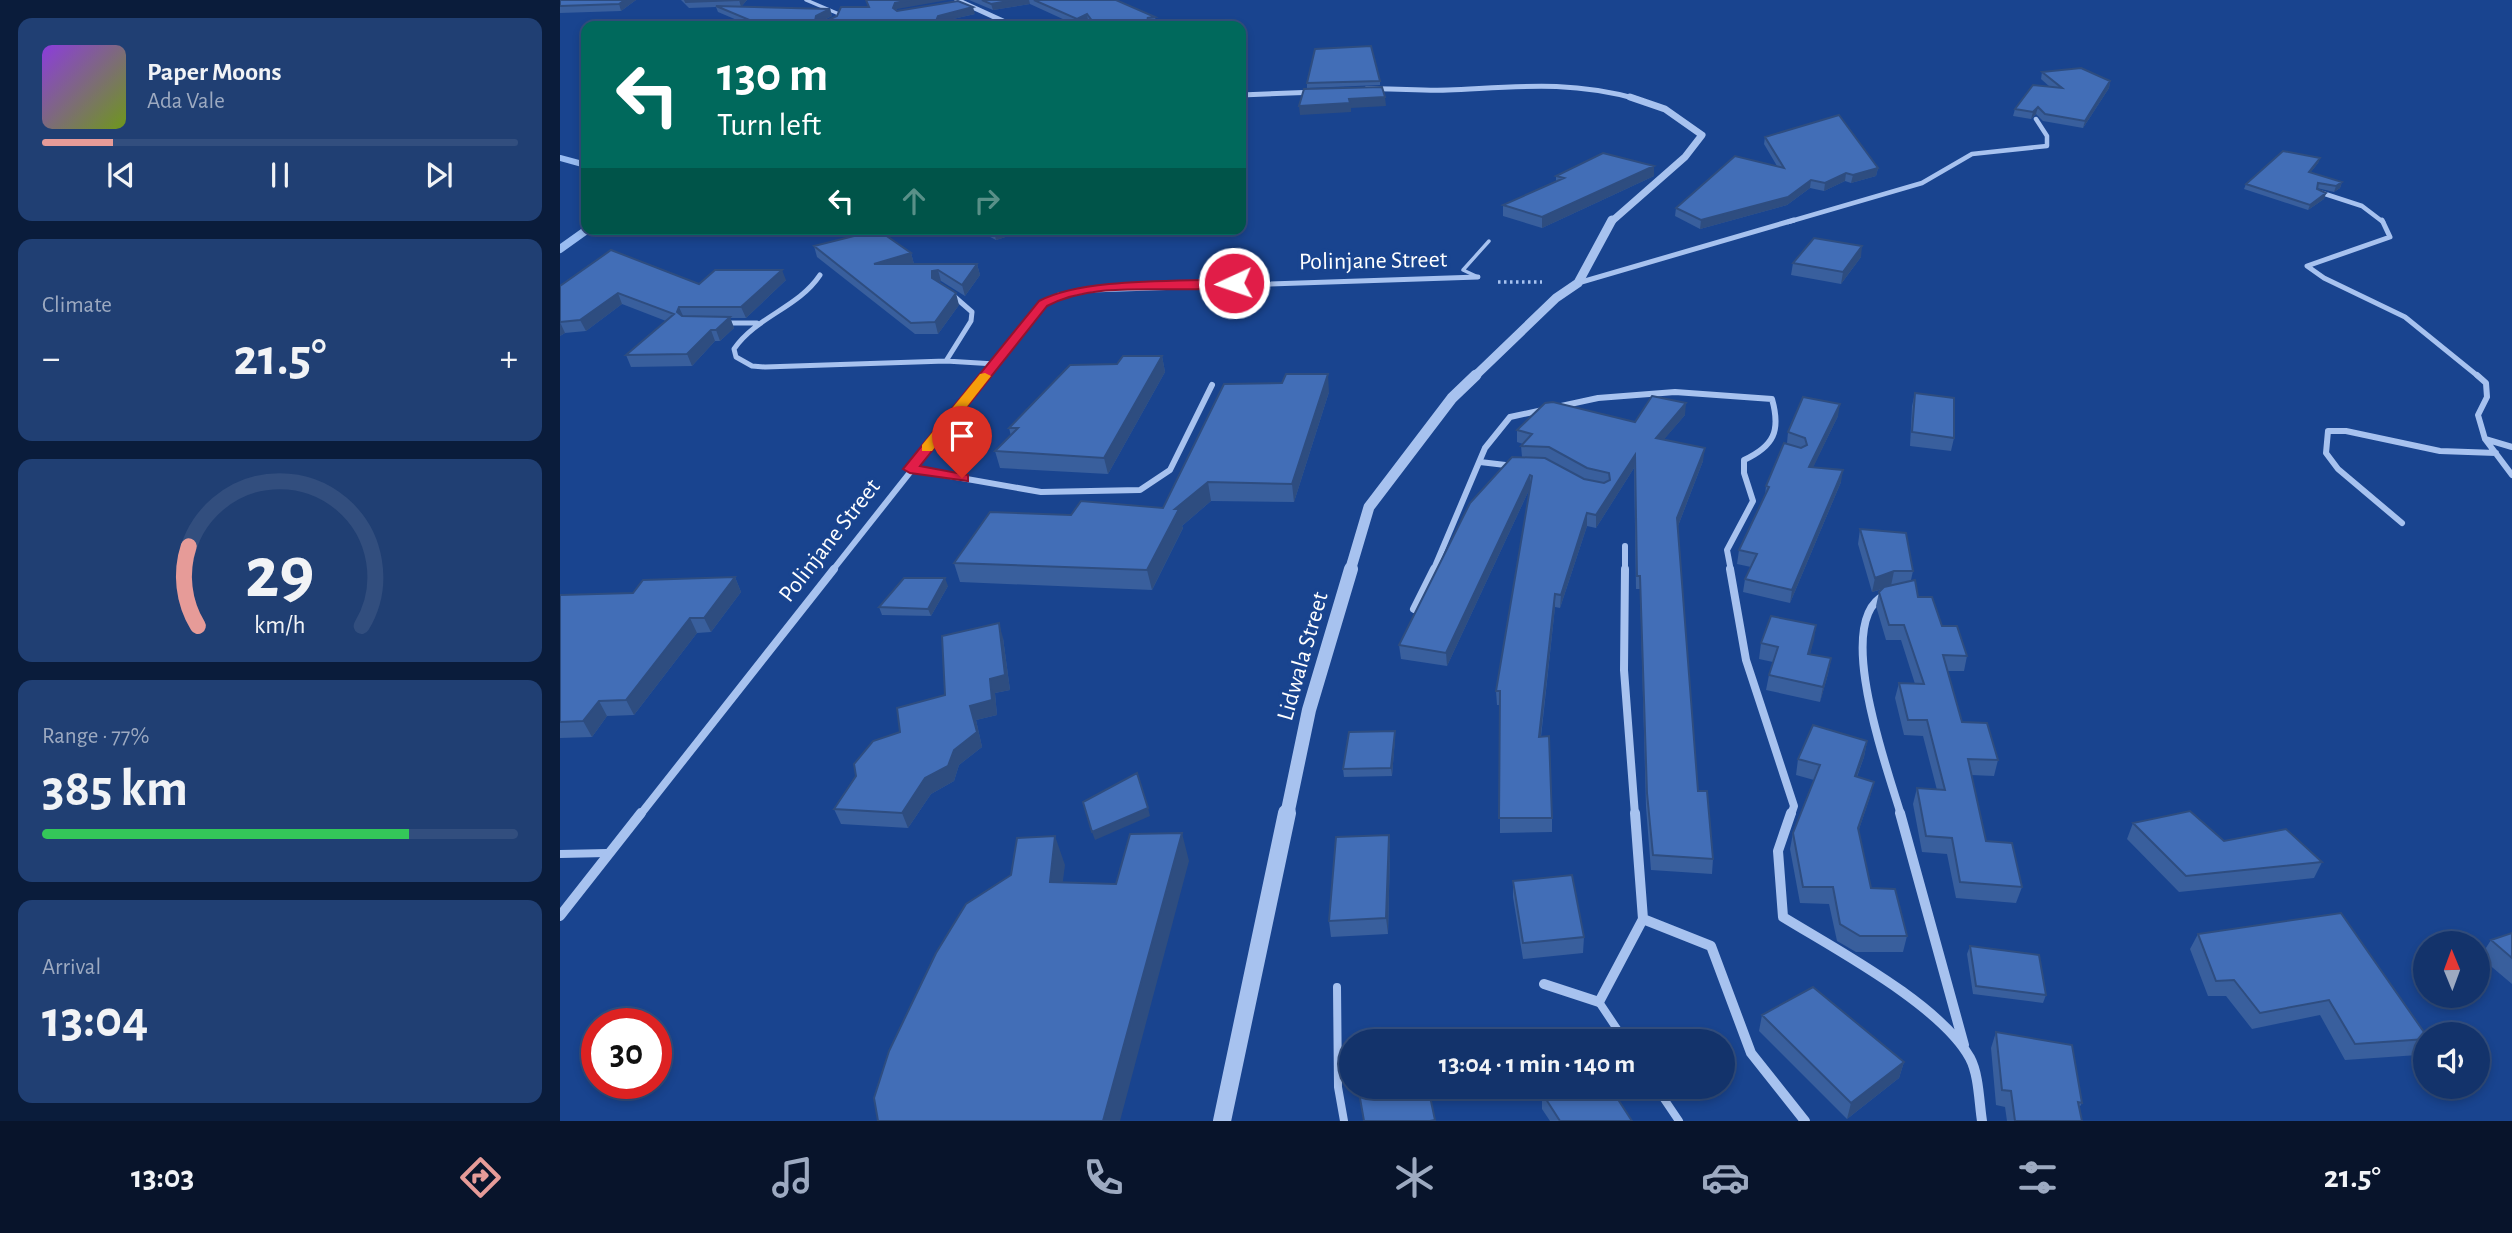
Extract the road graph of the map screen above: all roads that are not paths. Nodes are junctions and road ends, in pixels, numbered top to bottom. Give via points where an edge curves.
1 (806, 0) edge
2 (960, 1) edge
3 (950, 4) edge
4 (1000, 20) joint
5 (832, 21) edge
6 (988, 21) edge
7 (1350, 90) edge
8 (1324, 91) edge
9 (1246, 95) edge
10 (2036, 119) edge
11 (2319, 192) edge
12 (1489, 241) dead end
13 (820, 275) dead end
14 (1478, 277) joint
15 (1578, 283) junction
16 (939, 286) edge
17 (710, 322) edge
18 (758, 323) junction
19 (946, 361) junction
20 (995, 364) junction
21 (1212, 385) dead end
22 (2485, 439) junction
23 (2512, 447) edge
24 (2496, 453) junction
25 (1480, 462) junction
26 (1528, 466) edge
27 (910, 469) junction
28 (2512, 475) edge
29 (2402, 523) dead end
30 (1625, 546) dead end
31 (1896, 593) edge
32 (1414, 609) edge
33 (607, 853) junction
34 (560, 854) edge
35 (560, 916) edge
36 (1643, 919) junction
37 (1544, 984) dead end
38 (1337, 987) dead end
39 (1599, 1002) junction
40 (1617, 1029) edge
41 (1965, 1047) junction
42 (1664, 1099) edge
43 (1222, 1121) edge
44 (1344, 1121) edge
45 (1679, 1121) edge
46 (1805, 1121) edge
47 (1982, 1121) edge

1 - 5 street via 839,14
2 - 3 street
2 - 4 street
4 - 6 street
7 - 15 street via 1561,86 1623,95 1690,122 1702,135 1685,157 1613,218
8 - 9 street
10 - 15 street via 2047,136 2046,146 1972,154 1922,183
11 - 22 street via 2379,214 2390,237 2307,266 2420,326 2486,383 2487,397 2478,415
12 - 14 lane via 1463,270
13 - 18 street via 807,291
14 - 20 street, Polinjane Street via 1234,283 1059,295 1043,304
15 - 43 street, Lidwala Street via 1452,398 1369,506 1309,710
16 - 19 street via 958,296 972,312
17 - 18 street
18 - 19 street via 734,349 736,357 752,366
19 - 20 street
20 - 27 street, Polinjane Street
21 - 27 street via 1170,470 1140,490 1041,492
22 - 23 street
22 - 24 street
24 - 28 street
24 - 29 street via 2440,451 2328,431 2326,453 2338,469
25 - 26 street
25 - 32 street
25 - 41 street via 1510,416 1598,398 1675,392 1772,399 1780,423 1774,446 1744,460 1753,501 1727,550 1746,660 1794,806 1778,851 1783,917 1896,987
27 - 33 street, Polinjane Street
30 - 36 street via 1624,670
31 - 41 street via 1876,596 1865,608 1861,648 1868,696
33 - 34 lane
33 - 35 street, Polinjane Street
36 - 39 street
36 - 46 street via 1711,946 1751,1053
37 - 39 street
38 - 44 lane via 1338,1087
39 - 40 lane
41 - 47 street
42 - 45 lane

